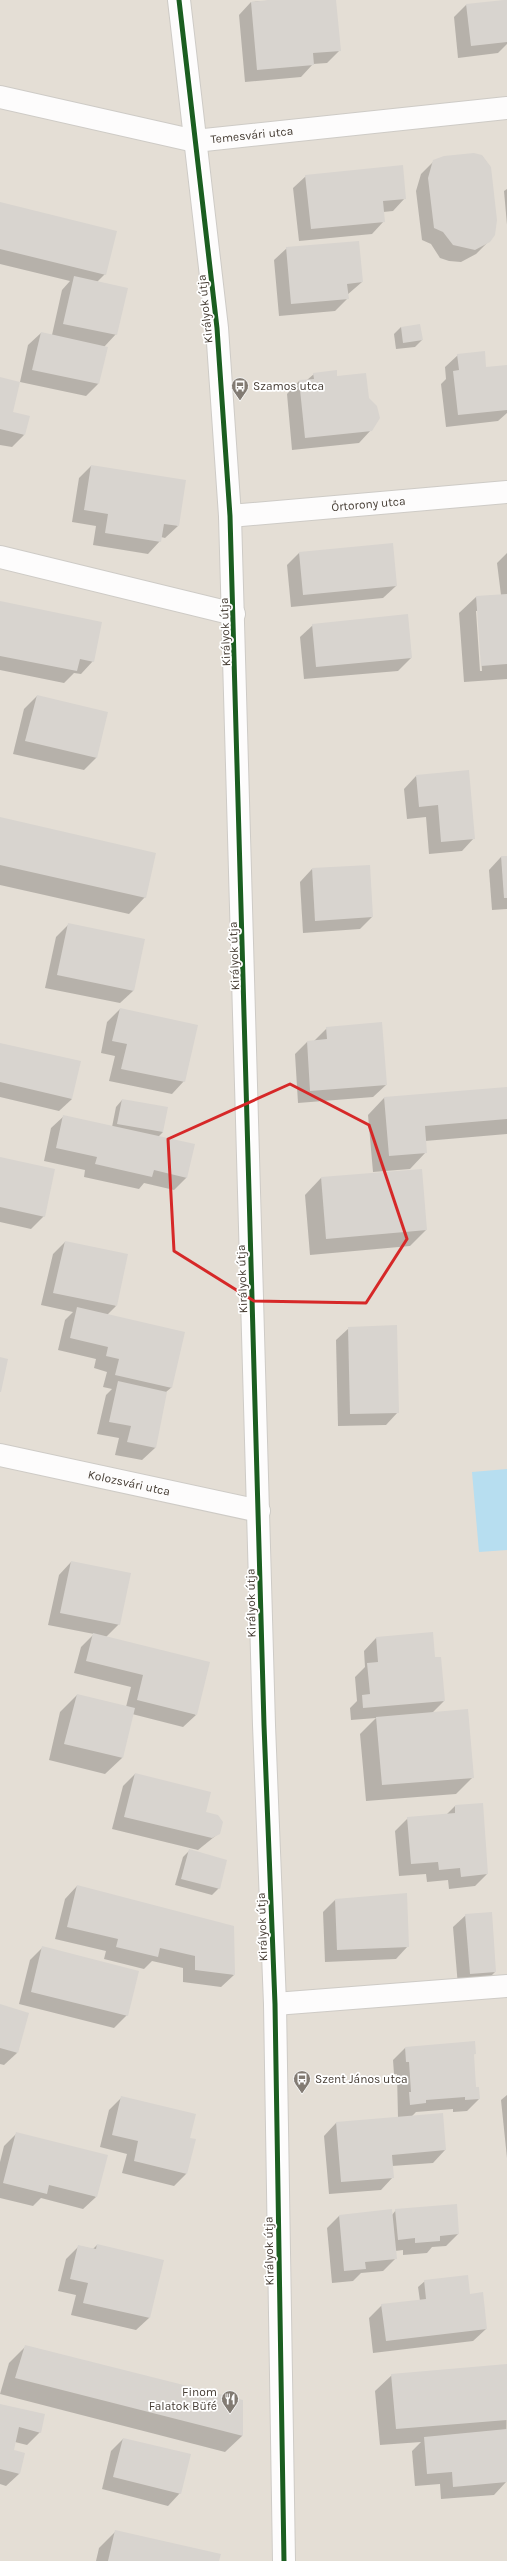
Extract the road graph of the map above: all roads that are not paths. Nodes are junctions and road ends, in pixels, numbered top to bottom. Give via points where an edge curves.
1 (179, 0) edge
2 (0, 97) edge
3 (507, 108) edge
4 (195, 141) junction
5 (507, 492) edge
6 (230, 516) junction
7 (0, 557) edge
8 (234, 614) junction
9 (0, 1456) edge
10 (259, 1511) junction
11 (507, 1986) edge
12 (275, 2004) junction
13 (284, 2561) edge

1 - 4 street, Királyok útja
2 - 4 street, Temesvári utca
3 - 4 street, Temesvári utca
4 - 6 street, Királyok útja via 218,328
5 - 6 street, Őrtorony utca
6 - 8 street, Királyok útja
7 - 8 street
8 - 10 street, Királyok útja
9 - 10 street, Kolozsvári utca
10 - 12 street, Királyok útja
11 - 12 street
12 - 13 street, Királyok útja

